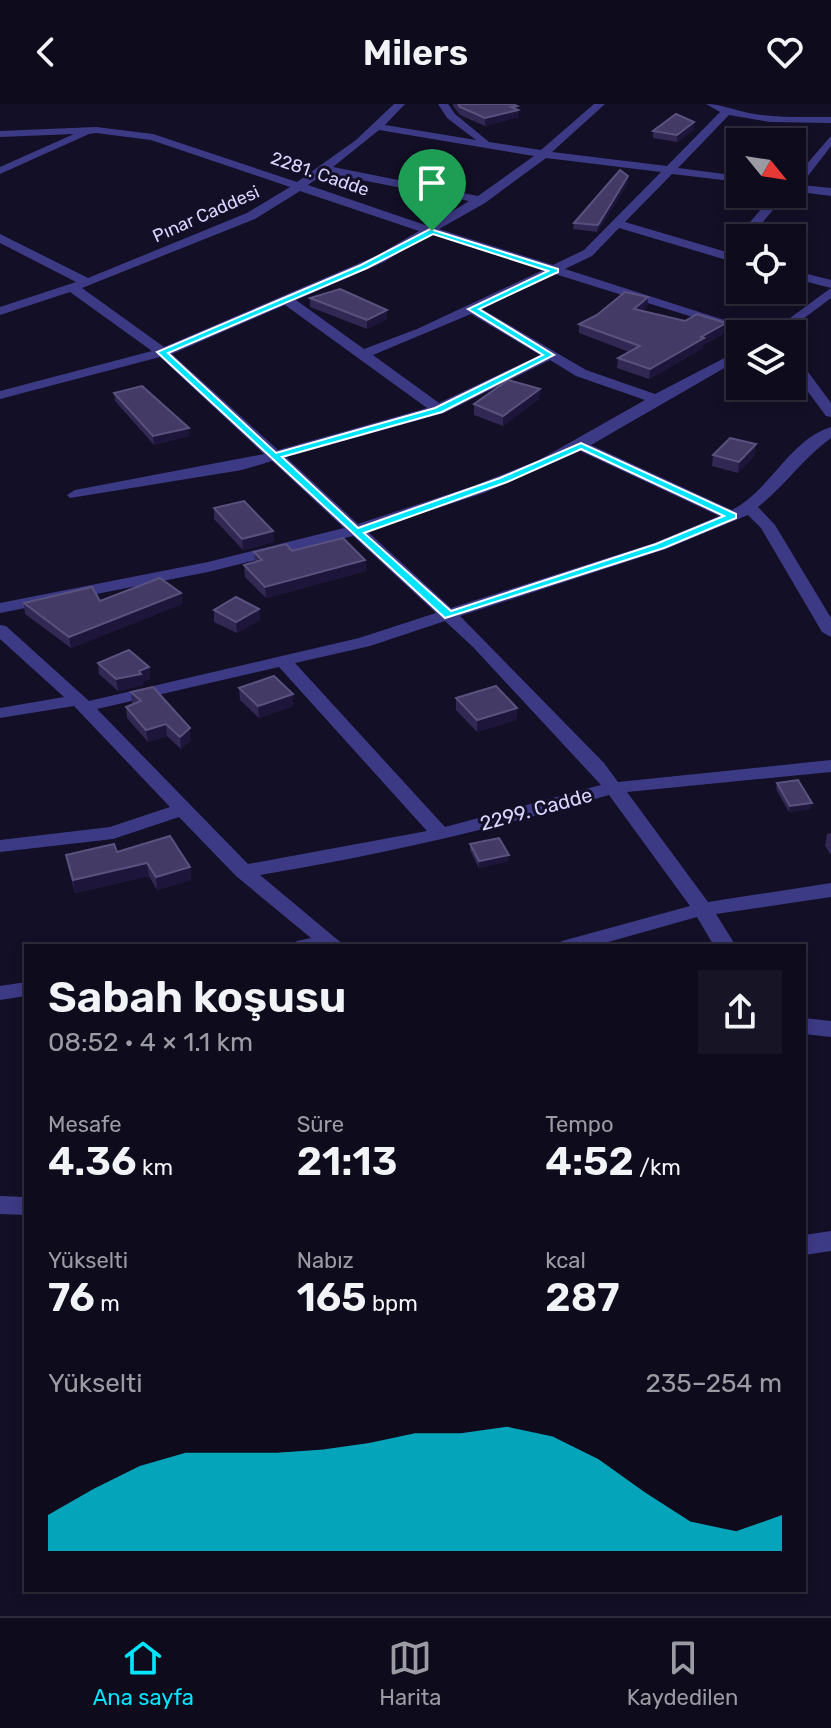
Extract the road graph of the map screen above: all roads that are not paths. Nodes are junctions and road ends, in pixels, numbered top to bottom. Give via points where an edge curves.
1 (400, 104) edge
2 (443, 104) edge
3 (600, 104) edge
4 (711, 104) edge
5 (726, 112) junction
6 (831, 120) edge
7 (379, 127) junction
8 (96, 130) junction
9 (0, 134) edge
10 (831, 139) edge
11 (485, 144) junction
12 (544, 154) junction
13 (324, 169) junction
14 (669, 169) junction
15 (806, 170) edge
16 (0, 171) edge
17 (726, 177) edge
18 (299, 186) junction
19 (806, 189) edge
20 (831, 192) edge
21 (481, 200) junction
22 (768, 208) edge
23 (618, 224) junction
24 (755, 224) edge
25 (432, 231) junction
26 (0, 238) edge
27 (726, 256) edge
28 (555, 270) junction
29 (806, 278) edge
30 (88, 283) junction
31 (831, 284) edge
32 (73, 288) junction
33 (831, 292) edge
34 (286, 299) junction
35 (473, 309) junction
36 (0, 311) edge
37 (793, 320) edge
38 (726, 323) edge
39 (162, 352) junction
40 (361, 355) junction
41 (550, 355) junction
42 (726, 362) edge
43 (806, 379) edge
44 (0, 395) edge
45 (656, 399) junction
46 (439, 410) junction
47 (831, 413) edge
48 (831, 431) edge
49 (581, 446) junction
50 (275, 456) junction
51 (75, 495) dead end
52 (749, 507) junction
53 (732, 516) junction
54 (357, 532) junction
55 (0, 608) edge
56 (449, 615) junction
57 (0, 630) edge
58 (831, 632) edge
59 (284, 662) junction
60 (81, 704) junction
61 (0, 713) edge
62 (831, 766) edge
63 (613, 788) junction
64 (185, 808) junction
65 (440, 834) junction
66 (0, 846) edge
67 (243, 871) junction
68 (831, 890) edge
69 (703, 909) junction
70 (332, 944) edge
71 (576, 944) edge
72 (724, 944) edge
73 (24, 989) edge
74 (0, 993) edge
75 (806, 1026) edge
76 (831, 1029) edge
77 (0, 1205) edge
78 (24, 1206) edge
79 (831, 1241) edge
80 (806, 1245) edge

1 - 7 street, Pınar Caddesi
2 - 11 street
3 - 12 street
4 - 5 street
5 - 6 street
5 - 14 street
7 - 11 street
7 - 13 street, Pınar Caddesi
8 - 9 street, 2281. Cadde
8 - 16 street
8 - 18 street, 2281. Cadde via 153,137
10 - 15 street
11 - 12 street
12 - 14 street
12 - 21 street
13 - 18 street, Pınar Caddesi
13 - 21 street
14 - 17 street
14 - 23 street
18 - 25 street, 2281. Cadde
18 - 30 street, Pınar Caddesi via 251,216
19 - 20 street
21 - 25 street
22 - 24 street
23 - 27 street
23 - 28 street via 588,253
25 - 28 street, 2281. Cadde
25 - 34 street
26 - 30 street
28 - 35 street
28 - 38 street, 2281. Cadde
29 - 31 street
30 - 32 street, Pınar Caddesi
32 - 36 street, Pınar Caddesi
32 - 39 street
33 - 37 street
34 - 39 street
34 - 40 street
35 - 40 street
35 - 41 street
39 - 44 street
39 - 50 street
40 - 46 street
41 - 45 street via 581,373
41 - 46 street
42 - 45 street
43 - 47 street
45 - 49 street
46 - 50 street
48 - 52 street via 792,461
49 - 53 street
49 - 54 street
50 - 51 street
50 - 54 street
52 - 53 street
52 - 58 street via 767,525
53 - 56 street via 660,546
54 - 55 street
54 - 56 street
56 - 59 street
56 - 63 street
57 - 60 street
59 - 60 street
59 - 65 street
60 - 61 street
60 - 64 street
62 - 63 street, 2299. Cadde
63 - 65 street, 2299. Cadde
63 - 69 street
64 - 66 street via 113,833
64 - 67 street
65 - 67 street, 2299. Cadde
67 - 70 street
68 - 69 street
69 - 71 street
69 - 72 street
73 - 74 street
75 - 76 street
77 - 78 street
79 - 80 street

